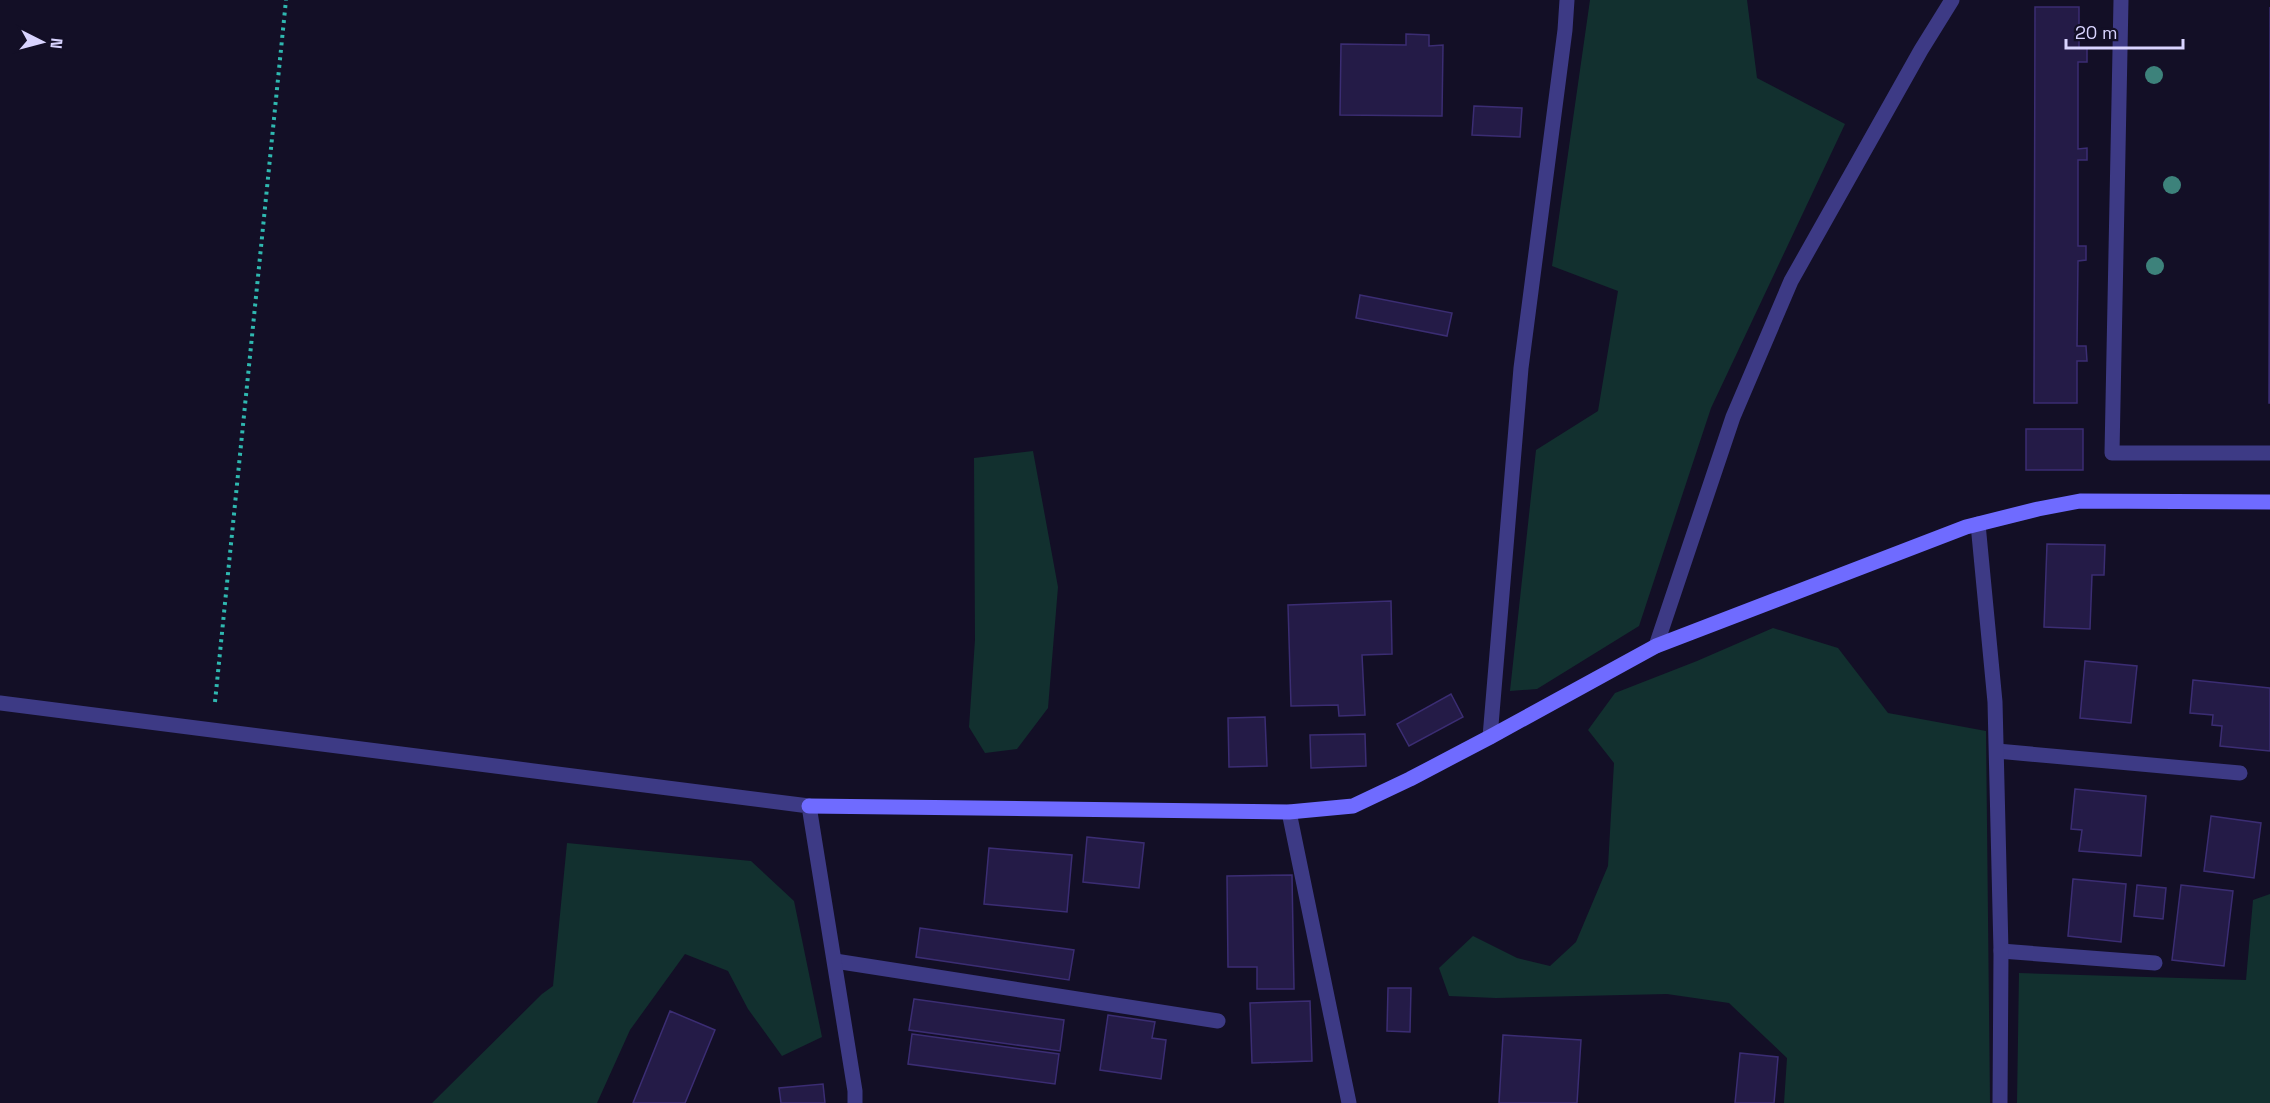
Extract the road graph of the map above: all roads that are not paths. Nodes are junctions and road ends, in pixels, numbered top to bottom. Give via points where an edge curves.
1 (1567, 0) edge
2 (1952, 0) edge
3 (2121, 0) edge
4 (2270, 453) edge
5 (2270, 502) edge
6 (1978, 524) junction
7 (1656, 645) junction
8 (0, 703) edge
9 (1491, 737) junction
10 (1997, 751) junction
11 (2240, 773) dead end
12 (809, 806) junction
13 (1289, 812) junction
14 (2001, 951) junction
15 (836, 961) junction
16 (2156, 963) dead end
17 (1218, 1021) dead end
18 (855, 1103) edge
19 (1349, 1103) edge
20 (2000, 1103) edge

1 - 9 street via 1521,368
2 - 7 street via 1791,281 1733,417
3 - 4 street via 2112,453
5 - 6 street via 2080,501
6 - 7 street
6 - 10 street
7 - 9 street
8 - 12 street
9 - 13 street via 1353,806
10 - 11 street
10 - 14 street
12 - 13 street
12 - 15 street
13 - 19 street
14 - 16 street
14 - 20 street
15 - 17 street
15 - 18 street

